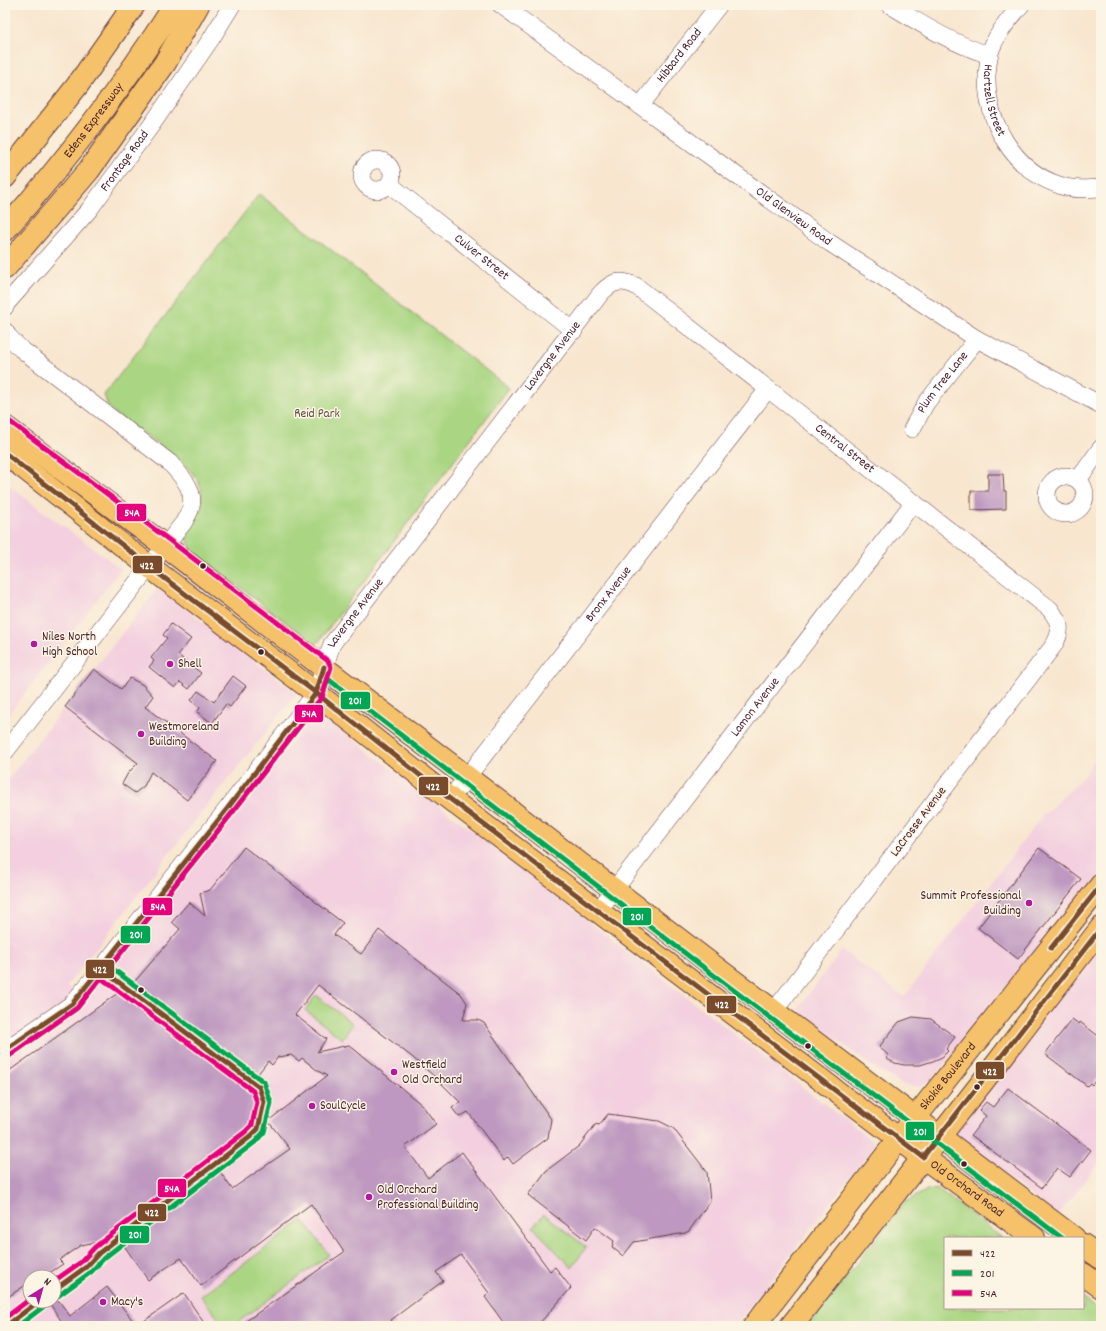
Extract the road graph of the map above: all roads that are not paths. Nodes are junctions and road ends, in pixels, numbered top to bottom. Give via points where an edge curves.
1 (134, 5) edge
2 (175, 5) edge
3 (198, 5) edge
4 (232, 5) edge
5 (501, 5) edge
6 (718, 5) edge
7 (890, 5) edge
8 (1021, 5) edge
9 (989, 55) junction
10 (640, 106) junction
11 (5, 177) edge
12 (389, 184) dead end
13 (1101, 188) edge
14 (5, 230) edge
15 (5, 268) edge
16 (616, 282) joint
17 (5, 307) edge
18 (5, 331) edge
19 (574, 331) junction
20 (977, 339) junction
21 (768, 389) junction
22 (1101, 406) edge
23 (5, 427) edge
24 (912, 429) dead end
25 (1101, 448) edge
26 (5, 453) edge
27 (1078, 480) dead end
28 (914, 502) junction
29 (165, 546) junction
30 (149, 566) junction
31 (1060, 630) joint
32 (324, 667) junction
33 (316, 692) junction
34 (5, 752) edge
35 (467, 777) junction
36 (450, 799) junction
37 (1101, 885) edge
38 (615, 889) junction
39 (597, 912) junction
40 (1101, 928) edge
41 (774, 1011) junction
42 (5, 1050) edge
43 (915, 1118) junction
44 (940, 1136) junction
45 (899, 1138) junction
46 (923, 1157) junction
47 (1033, 1237) edge
48 (1073, 1237) edge
49 (1084, 1246) edge
50 (1101, 1258) edge
51 (1084, 1275) edge
52 (1101, 1287) edge
53 (754, 1326) edge
54 (791, 1326) edge

1 - 11 main road via 77,86
2 - 14 main road, Edens Expressway via 66,158
3 - 15 main road via 165,63 90,170
4 - 17 street, Frontage Road via 158,116 89,210
5 - 10 street, Old Glenview Road
6 - 10 street, Hibbard Road
7 - 9 street, Hartzell Street via 970,50
8 - 9 street via 1000,32
9 - 13 street, Hartzell Street via 987,90 990,107 1002,137 1014,153 1027,167 1058,185 1074,189
10 - 20 street, Old Glenview Road via 830,243
12 - 19 street, Culver Street
16 - 19 street, Lavergne Avenue via 608,286
16 - 21 street, Central Street via 636,286
18 - 29 street via 21,349 170,463 184,479 191,492 190,507 184,522
19 - 32 street, Lavergne Avenue via 332,644
20 - 22 street, Old Glenview Road
20 - 24 street, Plum Tree Lane via 926,403
21 - 28 street, Central Street
21 - 35 street, Bronx Avenue
23 - 29 main road, Old Orchard Road
25 - 27 street
26 - 30 main road, Old Orchard Road
28 - 31 street, Central Street via 1050,609 1058,620
28 - 38 street, Lamon Avenue
29 - 30 street
29 - 32 main road, Old Orchard Road
30 - 33 main road, Old Orchard Road
30 - 34 street
31 - 41 street, LaCrosse Avenue via 1054,645
32 - 33 street, Lavergne Avenue
32 - 35 main road, Old Orchard Road
33 - 36 main road, Old Orchard Road
33 - 42 street, Lavergne Avenue via 72,1004
35 - 36 street, Bronx Avenue
35 - 38 main road, Old Orchard Road
36 - 39 main road, Old Orchard Road
37 - 43 main road, Skokie Boulevard
38 - 39 street, Lamon Avenue
38 - 41 main road, Old Orchard Road
39 - 45 main road, Old Orchard Road
40 - 44 main road
41 - 43 main road, Old Orchard Road
43 - 44 main road, Old Orchard Road
43 - 45 main road, Skokie Boulevard
44 - 46 main road
44 - 48 main road, Old Orchard Road
45 - 46 main road, Old Orchard Road
45 - 53 main road, Skokie Boulevard
46 - 47 main road, Old Orchard Road
46 - 54 main road
49 - 50 main road
51 - 52 main road

